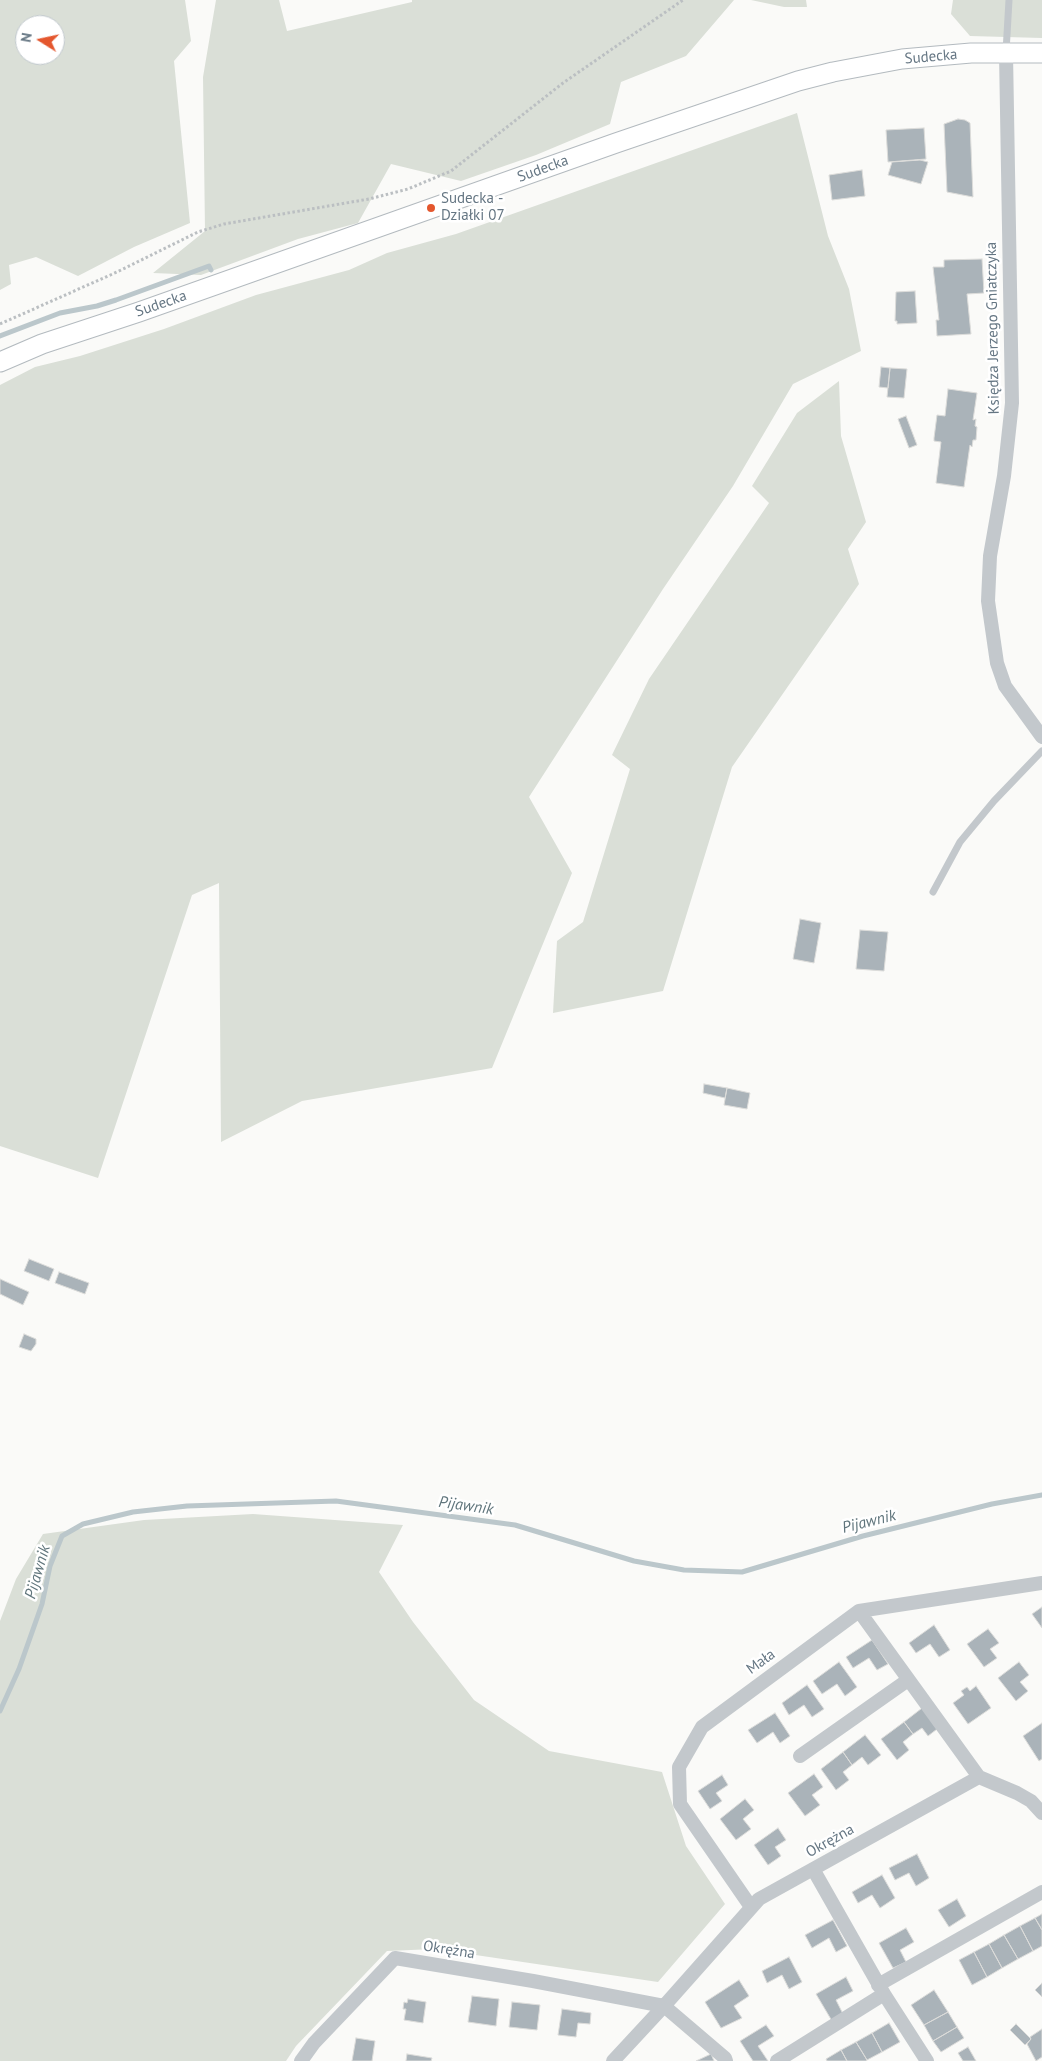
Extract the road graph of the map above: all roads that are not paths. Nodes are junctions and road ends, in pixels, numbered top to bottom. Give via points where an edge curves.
1 (1008, 0) edge
2 (1006, 53) junction
3 (1042, 53) edge
4 (0, 362) edge
5 (1042, 737) edge
6 (1042, 751) edge
7 (933, 892) dead end
8 (1042, 1583) edge
9 (859, 1611) junction
10 (908, 1680) junction
11 (800, 1756) dead end
12 (979, 1777) junction
13 (1042, 1813) edge
14 (813, 1869) junction
15 (1042, 1892) edge
16 (751, 1907) junction
17 (881, 1990) junction
18 (664, 2006) junction
19 (301, 2061) edge
20 (613, 2061) edge
21 (726, 2061) edge
22 (777, 2061) edge
23 (927, 2061) edge

1 - 2 lane
2 - 3 main road, Sudecka
2 - 4 main road, Sudecka via 902,59 798,81 42,344
2 - 5 street, Księdza Jerzego Gniatczyka via 1012,403 990,556 988,601 997,663 1005,686
6 - 7 lane via 960,842
8 - 9 street, Mała
9 - 10 street
9 - 16 street, Mała via 702,1726 679,1767 680,1804
10 - 11 street
10 - 12 street
12 - 13 street via 1017,1793
12 - 14 street, Okrężna
14 - 16 street, Okrężna via 758,1899
14 - 17 street
15 - 17 street
16 - 18 street, Okrężna
17 - 22 street
17 - 23 street
18 - 19 street, Okrężna via 395,1958 314,2043
18 - 20 street, Okrężna
18 - 21 street

